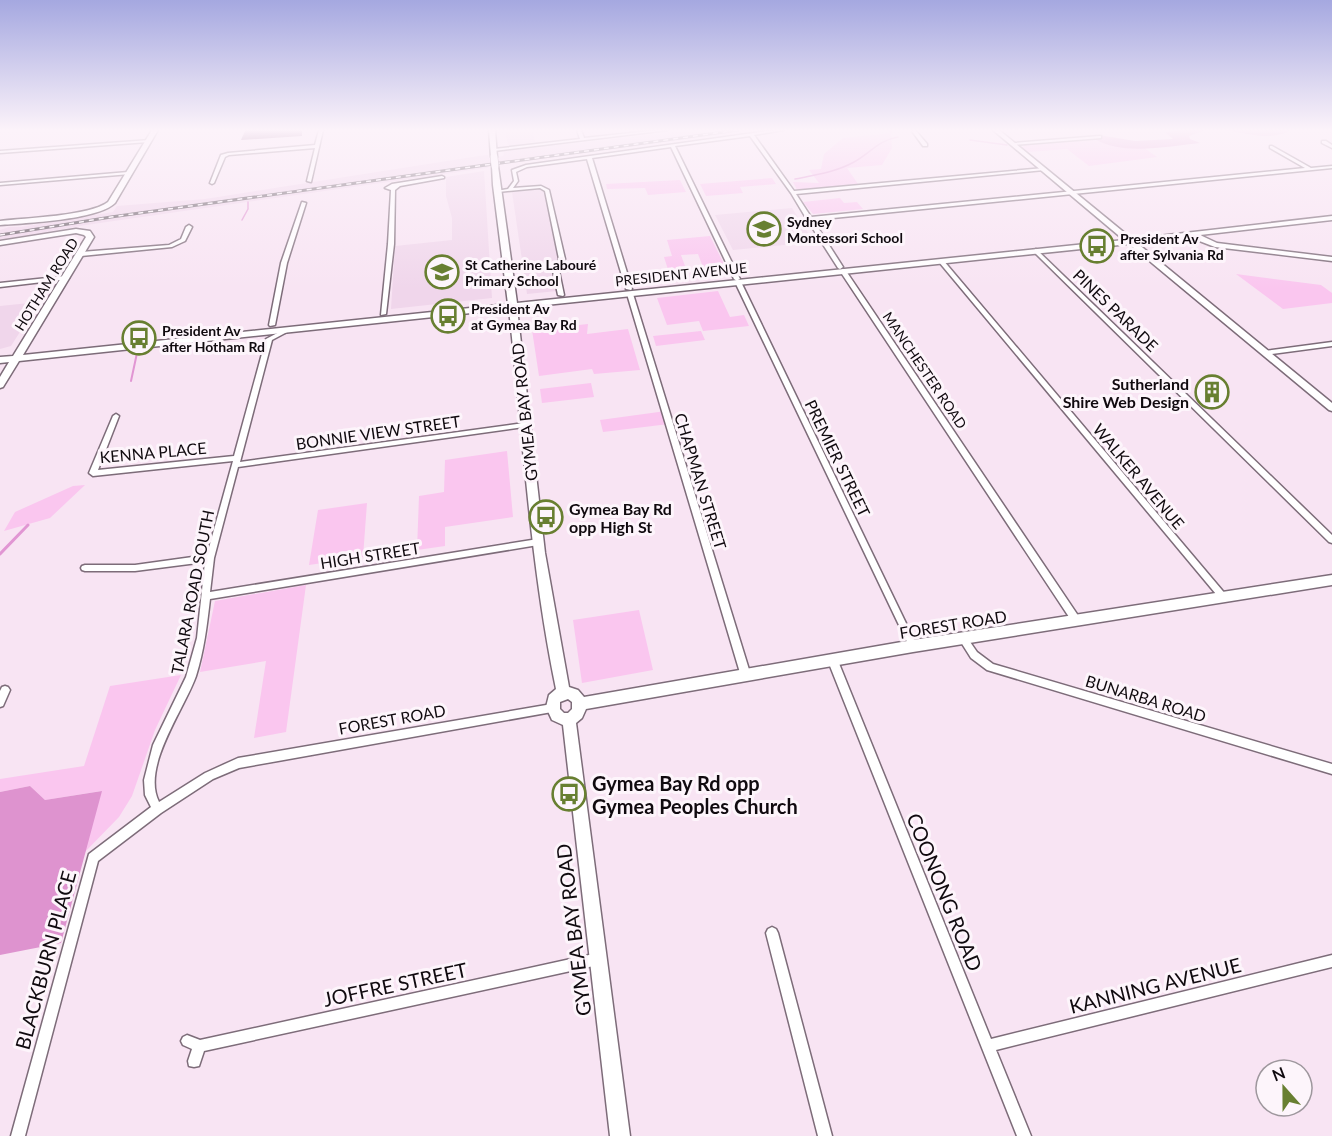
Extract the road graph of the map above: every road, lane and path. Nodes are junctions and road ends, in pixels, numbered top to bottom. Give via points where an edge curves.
1 (123, 183) edge
2 (413, 183) edge
3 (497, 183) edge
4 (515, 183) edge
5 (597, 183) edge
6 (690, 183) edge
7 (786, 183) edge
8 (897, 183) edge
9 (1061, 183) edge
10 (1169, 183) edge
11 (510, 189) junction
12 (498, 191) junction
13 (1072, 192) junction
14 (793, 193) junction
15 (304, 202) dead end
16 (1332, 218) edge
17 (808, 219) junction
18 (0, 223) edge
19 (189, 227) dead end
20 (1187, 232) junction
21 (1129, 239) junction
22 (0, 243) edge
23 (1036, 251) junction
24 (81, 254) junction
25 (1332, 260) edge
26 (941, 261) junction
27 (841, 269) junction
28 (66, 278) junction
29 (737, 280) junction
30 (0, 285) edge
31 (630, 291) junction
32 (561, 296) junction
33 (513, 304) junction
34 (382, 317) junction
35 (272, 325) junction
36 (334, 325) junction
37 (289, 329) junction
38 (261, 332) junction
39 (268, 339) junction
40 (1332, 344) edge
41 (1265, 352) junction
42 (0, 353) edge
43 (18, 355) junction
44 (0, 360) edge
45 (0, 386) edge
46 (1332, 408) edge
47 (116, 416) dead end
48 (524, 425) junction
49 (236, 462) junction
50 (1332, 540) edge
51 (538, 542) junction
52 (210, 558) junction
53 (85, 568) dead end
54 (1332, 580) edge
55 (206, 596) junction
56 (1224, 598) junction
57 (1076, 620) junction
58 (963, 639) junction
59 (913, 646) junction
60 (833, 661) junction
61 (746, 676) junction
62 (5, 690) dead end
63 (564, 694) junction
64 (0, 703) edge
65 (581, 704) junction
66 (552, 708) junction
67 (569, 719) junction
68 (238, 763) joint
69 (1332, 770) edge
70 (157, 809) junction
71 (772, 933) dead end
72 (598, 959) junction
73 (1332, 961) edge
74 (187, 1041) dead end
75 (200, 1046) junction
76 (988, 1046) junction
77 (194, 1061) dead end
78 (18, 1136) edge
79 (620, 1136) edge
80 (825, 1136) edge
81 (1024, 1136) edge

1 - 18 street via 105,208
2 - 34 street via 394,187
3 - 12 street, GYMEA BAY ROAD
4 - 11 street
5 - 31 street, CHAPMAN STREET
6 - 29 street, PREMIER STREET
7 - 14 street, MANCHESTER ROAD
8 - 14 street
9 - 13 street
10 - 13 street
11 - 12 street
11 - 32 street via 547,190 562,259 556,271
12 - 33 street, GYMEA BAY ROAD
13 - 17 street
13 - 21 street
14 - 17 street, MANCHESTER ROAD
15 - 35 street via 284,263
16 - 20 street, PRESIDENT AVENUE
17 - 27 street, MANCHESTER ROAD
19 - 24 street via 185,238 174,245
20 - 21 street, PRESIDENT AVENUE
20 - 25 street via 1215,245
21 - 23 street, PRESIDENT AVENUE
21 - 27 street, PRESIDENT AVENUE
21 - 41 street
22 - 24 street, HOTHAM ROAD via 84,232 90,237
23 - 26 street, PRESIDENT AVENUE
23 - 50 street, PINES PARADE
24 - 28 street, HOTHAM ROAD
26 - 27 street, PRESIDENT AVENUE
26 - 56 street, WALKER AVENUE
27 - 29 street, PRESIDENT AVENUE
27 - 57 street, MANCHESTER ROAD
28 - 30 street
28 - 43 street, HOTHAM ROAD
29 - 31 street, PRESIDENT AVENUE
29 - 59 street, PREMIER STREET
31 - 32 street, PRESIDENT AVENUE
31 - 33 street, PRESIDENT AVENUE
31 - 61 street, CHAPMAN STREET
32 - 33 street, PRESIDENT AVENUE
33 - 34 street, PRESIDENT AVENUE
33 - 48 street, GYMEA BAY ROAD
34 - 35 street, PRESIDENT AVENUE
34 - 36 street, PRESIDENT AVENUE
35 - 36 street
35 - 43 street, PRESIDENT AVENUE
36 - 37 street, PRESIDENT AVENUE
37 - 38 street, PRESIDENT AVENUE
37 - 39 street
38 - 39 street
38 - 43 street, PRESIDENT AVENUE
39 - 49 street, TALARA ROAD SOUTH
40 - 41 street
41 - 46 street
42 - 43 street, PRESIDENT AVENUE
43 - 44 street, PRESIDENT AVENUE
43 - 45 street, HOTHAM ROAD
47 - 49 street, KENNA PLACE via 93,473
48 - 49 street, BONNIE VIEW STREET
48 - 51 street, GYMEA BAY ROAD
49 - 52 street, TALARA ROAD SOUTH
51 - 55 street, HIGH STREET
51 - 63 street, GYMEA BAY ROAD via 550,637
52 - 53 street via 135,568
52 - 55 street, TALARA ROAD SOUTH
54 - 56 street, FOREST ROAD
55 - 70 street, TALARA ROAD SOUTH via 191,676 158,745 148,780
56 - 57 street, FOREST ROAD
57 - 58 street, FOREST ROAD
58 - 59 street, FOREST ROAD
58 - 69 street, BUNARBA ROAD via 974,655 990,667
59 - 60 street, FOREST ROAD
60 - 61 street, FOREST ROAD
60 - 76 street, COONONG ROAD
61 - 65 street, FOREST ROAD
62 - 64 street
63 - 65 street via 577,697
63 - 66 street via 556,698
65 - 67 street via 577,715
66 - 67 street via 555,716
66 - 68 street, FOREST ROAD
67 - 72 street, GYMEA BAY ROAD
68 - 70 street, BLACKBURN PLACE via 209,776
70 - 78 street, BLACKBURN PLACE via 93,858
71 - 80 street
72 - 75 street, JOFFRE STREET
72 - 79 street, GYMEA BAY ROAD
73 - 76 street, KANNING AVENUE
74 - 75 street
75 - 77 street
76 - 81 street, COONONG ROAD

